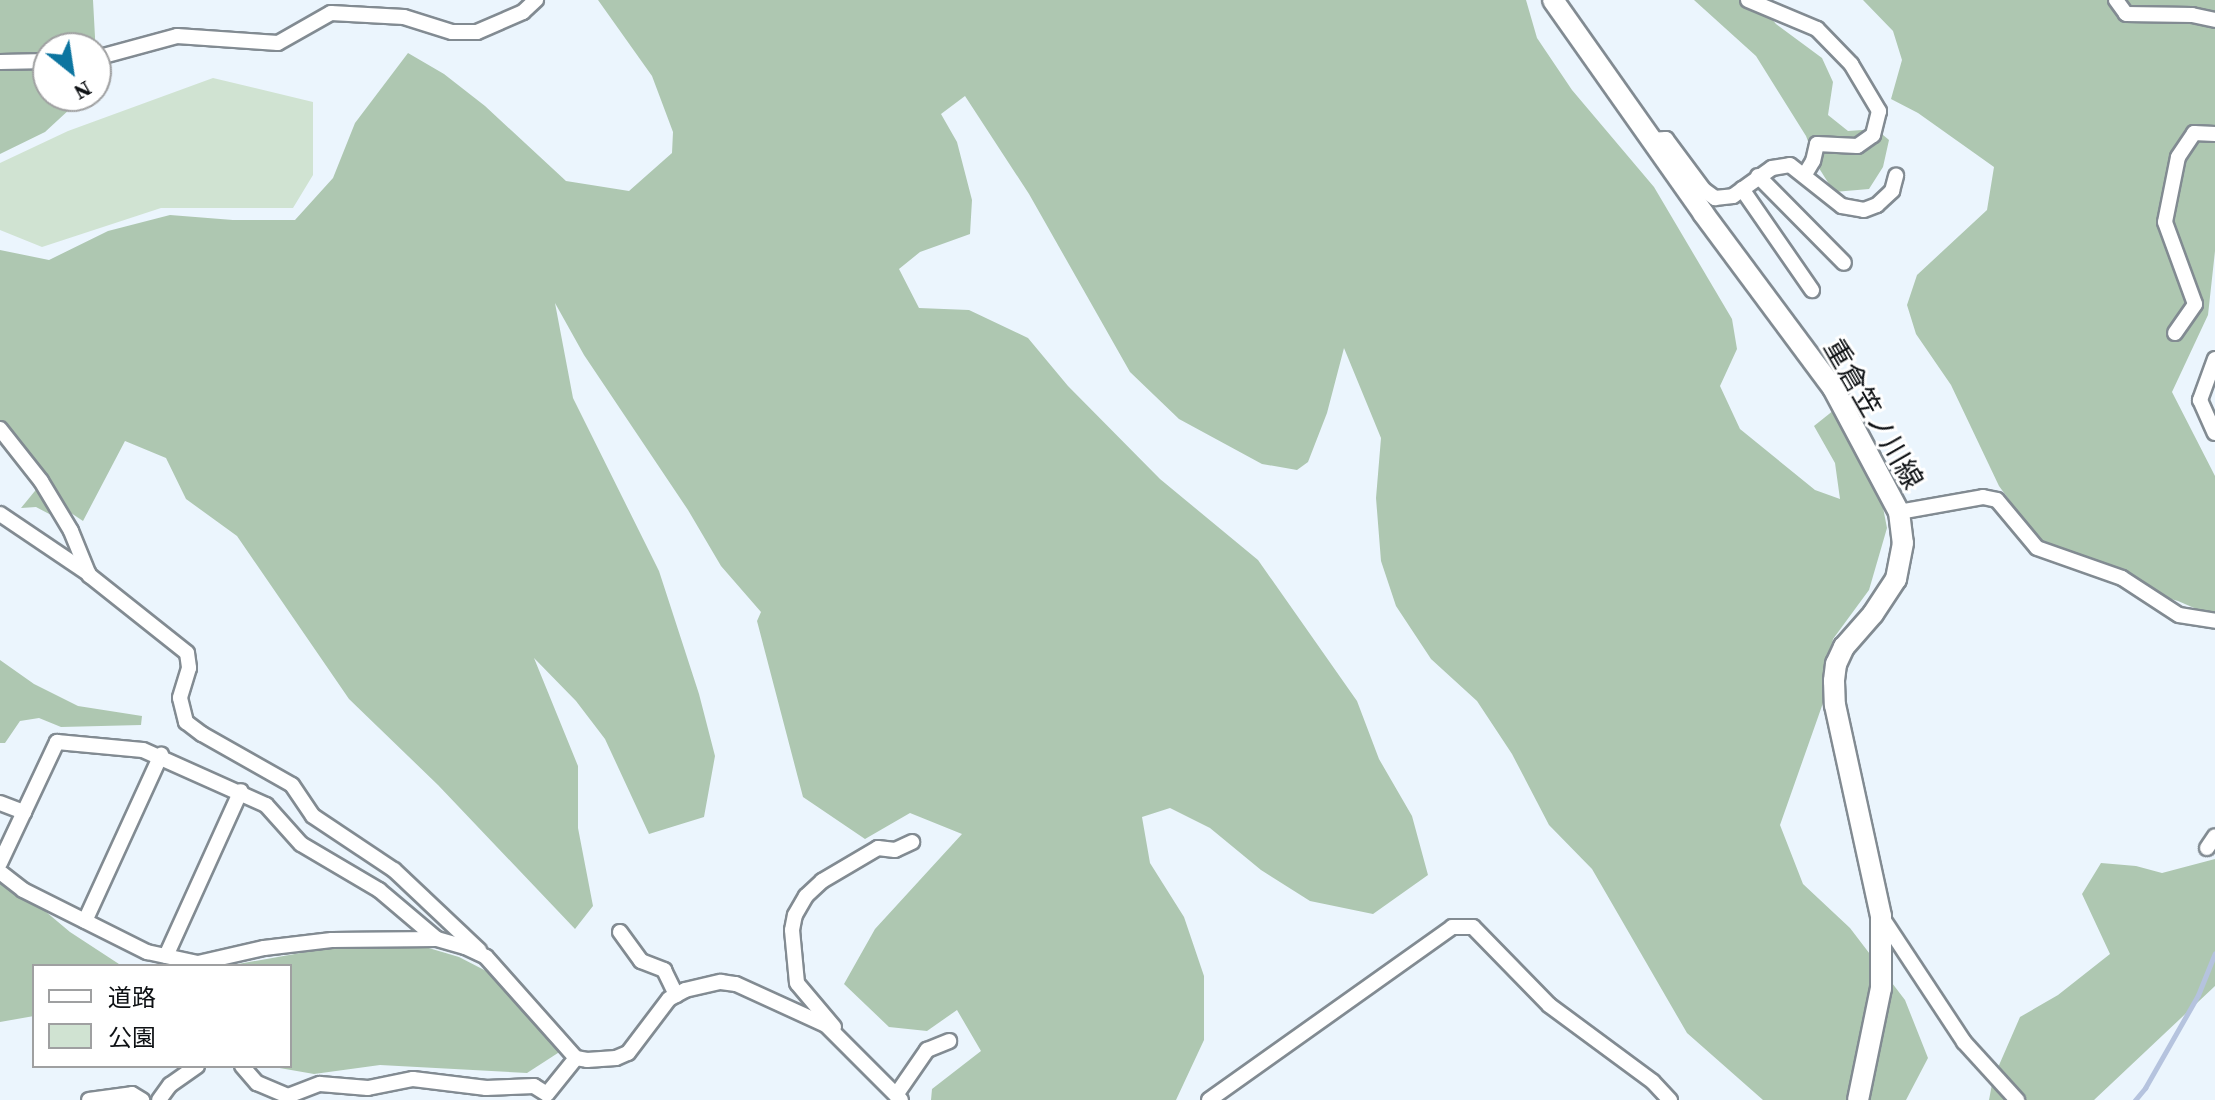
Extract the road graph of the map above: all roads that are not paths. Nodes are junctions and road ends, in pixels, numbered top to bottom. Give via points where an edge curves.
1 (536, 0) edge
2 (1553, 0) edge
3 (1748, 0) edge
4 (2116, 0) edge
5 (2215, 20) edge
6 (112, 54) edge
7 (32, 61) edge
8 (0, 62) edge
9 (2215, 134) edge
10 (1650, 140) junction
11 (1758, 176) junction
12 (1804, 176) junction
13 (1896, 176) dead end
14 (1742, 189) junction
15 (1844, 263) dead end
16 (1812, 290) dead end
17 (2175, 333) dead end
18 (2215, 359) edge
19 (0, 429) edge
20 (2215, 433) edge
21 (1899, 512) junction
22 (0, 514) edge
23 (89, 575) junction
24 (2215, 621) edge
25 (161, 755) junction
26 (241, 791) junction
27 (0, 803) edge
28 (24, 812) junction
29 (912, 842) dead end
30 (0, 863) edge
31 (0, 872) edge
32 (1881, 916) junction
33 (85, 921) junction
34 (620, 932) dead end
35 (437, 939) junction
36 (166, 956) junction
37 (486, 957) junction
38 (676, 995) junction
39 (840, 1038) junction
40 (949, 1041) dead end
41 (576, 1058) junction
42 (194, 1068) edge
43 (244, 1068) edge
44 (898, 1097) edge
45 (89, 1100) edge
46 (142, 1100) edge
47 (159, 1100) edge
48 (1209, 1100) edge
49 (1670, 1100) edge
50 (1858, 1100) edge
51 (2017, 1100) edge

1 - 6 street via 523,12 477,32 452,32 404,17 331,13 278,43 177,36
2 - 10 main road, 重倉笠ノ川線
3 - 12 street via 1817,29 1851,64 1879,111 1873,135 1857,146 1817,144
4 - 5 street via 2126,14
7 - 8 street
9 - 17 street via 2194,133 2178,157 2165,222 2195,304
10 - 14 street via 1666,139 1715,198 1725,199
10 - 21 main road, 重倉笠ノ川線 via 1833,388
11 - 12 street via 1790,165
11 - 14 street
11 - 15 street
12 - 13 street via 1842,206 1864,210 1892,191
14 - 16 street
18 - 20 street via 2200,400
19 - 23 street via 41,481
21 - 24 street via 1983,497 1997,500 2037,548 2122,578 2179,615
21 - 32 main road, 重倉笠ノ川線 via 1903,543 1896,579 1844,647 1834,681
22 - 23 street
23 - 37 street via 187,653 189,668 180,698 186,722 292,785 313,816 394,870
25 - 26 street
25 - 28 street via 57,742
25 - 33 street
26 - 35 street via 266,805 301,844 379,890
26 - 36 street
27 - 28 street
28 - 30 street
29 - 39 street via 895,850 878,848 822,881 795,915 797,983
31 - 33 street via 23,890
32 - 50 main road, 重倉笠ノ川線 via 1881,988
32 - 51 street via 1964,1042
33 - 36 street
34 - 38 street via 641,961 664,970
35 - 36 street via 332,940 198,963
35 - 37 street
37 - 41 street
38 - 39 street via 721,982 736,984 826,1025
38 - 41 street via 628,1053 598,1062
39 - 44 street
40 - 44 street via 927,1050
41 - 43 street via 547,1094 534,1086 474,1088 413,1079 356,1088 320,1084 288,1096 255,1081
42 - 47 street
45 - 46 street via 121,1094
48 - 49 street via 1452,927 1473,927 1549,1005

